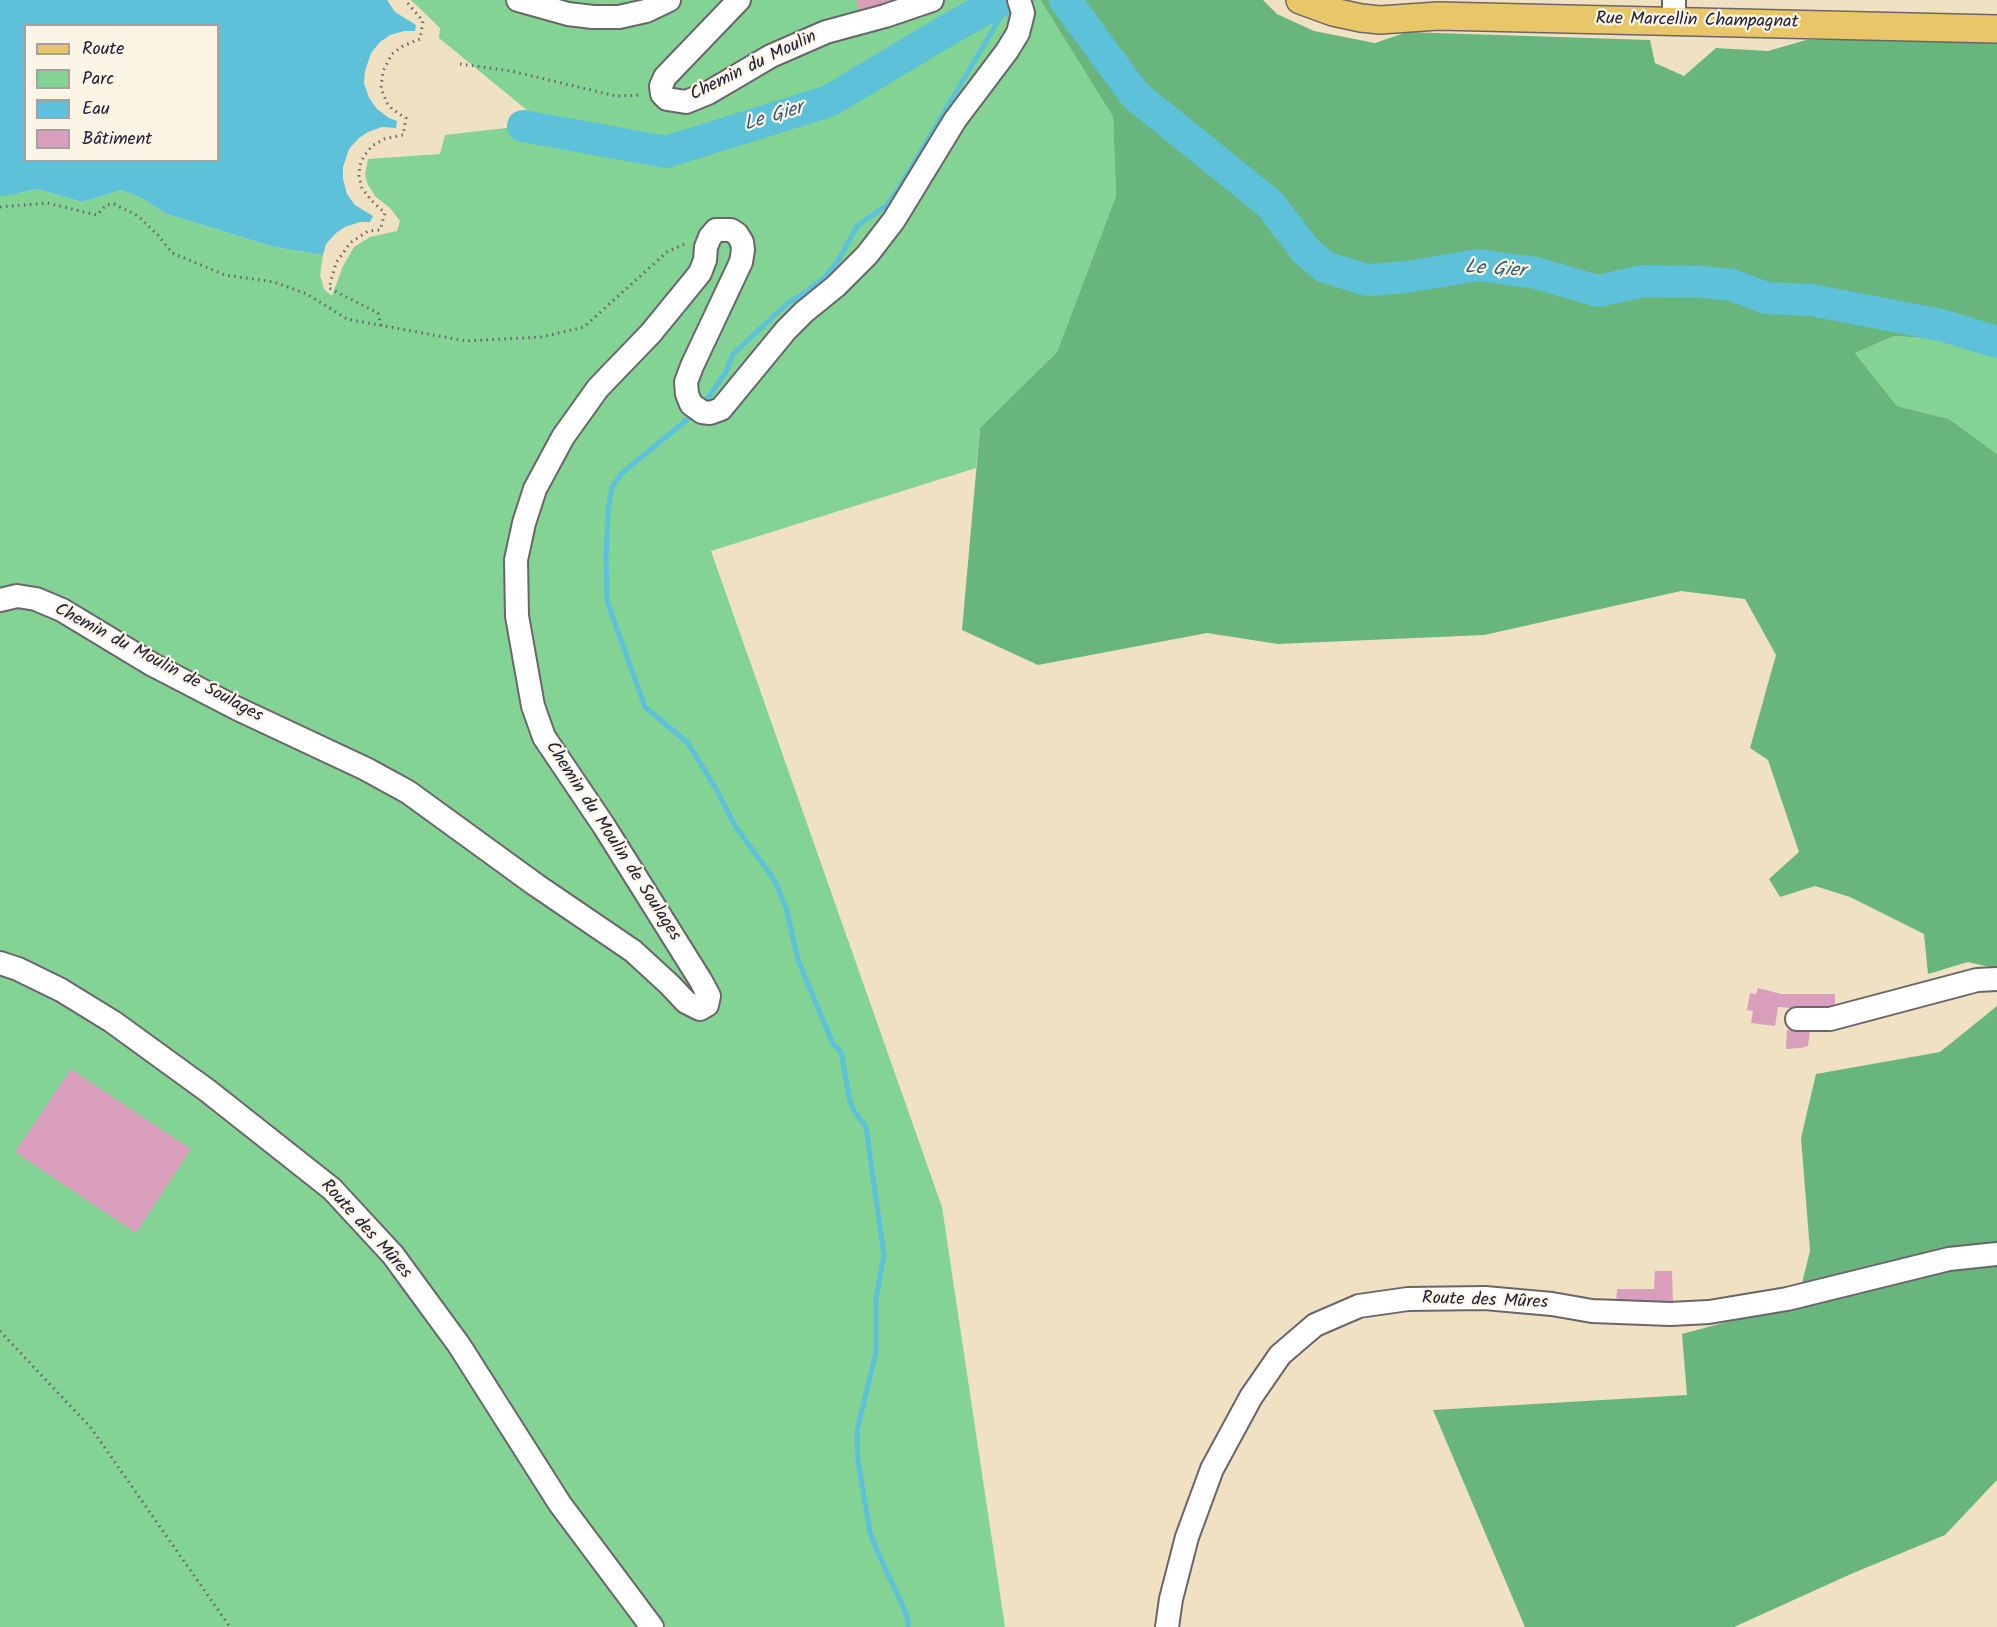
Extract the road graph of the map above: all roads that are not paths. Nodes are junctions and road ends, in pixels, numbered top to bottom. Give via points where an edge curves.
1 (518, 0) edge
2 (669, 0) edge
3 (739, 0) edge
4 (932, 0) edge
5 (1300, 0) edge
6 (1020, 1) edge
7 (1674, 11) edge
8 (1997, 29) edge
9 (0, 600) edge
10 (0, 963) edge
11 (1997, 979) edge
12 (1797, 1019) dead end
13 (1997, 1254) edge
14 (652, 1627) edge
15 (1167, 1627) edge

1 - 2 street via 593,17 646,11
3 - 4 street, Chemin du Moulin via 665,77 661,86 667,99 686,102 771,56 826,32
5 - 7 main road, Rue Marcellin Champagnat via 1333,12 1380,20
6 - 9 street, Chemin du Moulin de Soulages via 1023,13 1018,33 955,120 894,220 867,255 786,330 721,409 702,412 691,405 686,382 741,262 742,242 737,234 724,229 710,237 700,273 651,333 598,388 563,437 535,489 524,523 516,560 517,616 533,706 544,737 701,981 709,996 707,1005 700,1009 686,1002 633,951 408,792 153,665 62,610 36,599 17,596
7 - 8 main road, Rue Marcellin Champagnat
10 - 14 street, Route des Mûres via 61,990 113,1022 332,1189 400,1264 459,1345 560,1504
11 - 12 street via 1830,1019
13 - 15 street, Route des Mûres via 1949,1259 1787,1299 1709,1312 1593,1311 1485,1298 1408,1299 1359,1306 1315,1325 1280,1355 1251,1397 1212,1469 1187,1537

